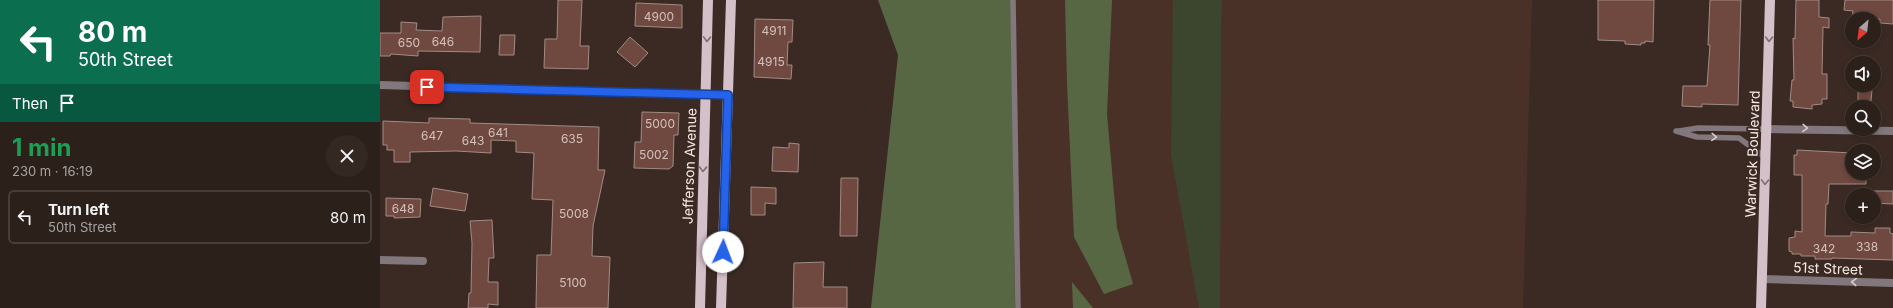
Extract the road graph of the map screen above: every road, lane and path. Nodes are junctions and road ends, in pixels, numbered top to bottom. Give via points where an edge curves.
1 (708, 0) edge
2 (731, 0) edge
3 (1013, 0) edge
4 (1770, 0) edge
5 (380, 86) edge
6 (705, 94) junction
7 (728, 95) junction
8 (1766, 129) junction
9 (1893, 131) edge
10 (1766, 158) junction
11 (380, 260) edge
12 (423, 261) dead end
13 (1762, 279) junction
14 (1893, 284) edge
15 (700, 308) edge
16 (722, 308) edge
17 (1018, 308) edge
18 (1761, 308) edge

1 -> 6 main road, Jefferson Avenue
2 - 7 main road
3 - 17 lane
4 -> 8 main road, Warwick Boulevard
5 - 6 street
6 - 7 street
6 -> 15 main road, Jefferson Avenue
7 - 16 main road
8 -> 9 street
8 - 10 main road, Warwick Boulevard
8 -> 10 lane via 1698,128 1676,131 1696,136 1738,138
10 -> 13 main road, Warwick Boulevard
11 - 12 street
14 -> 13 street, 51st Street
13 - 18 main road, Warwick Boulevard

